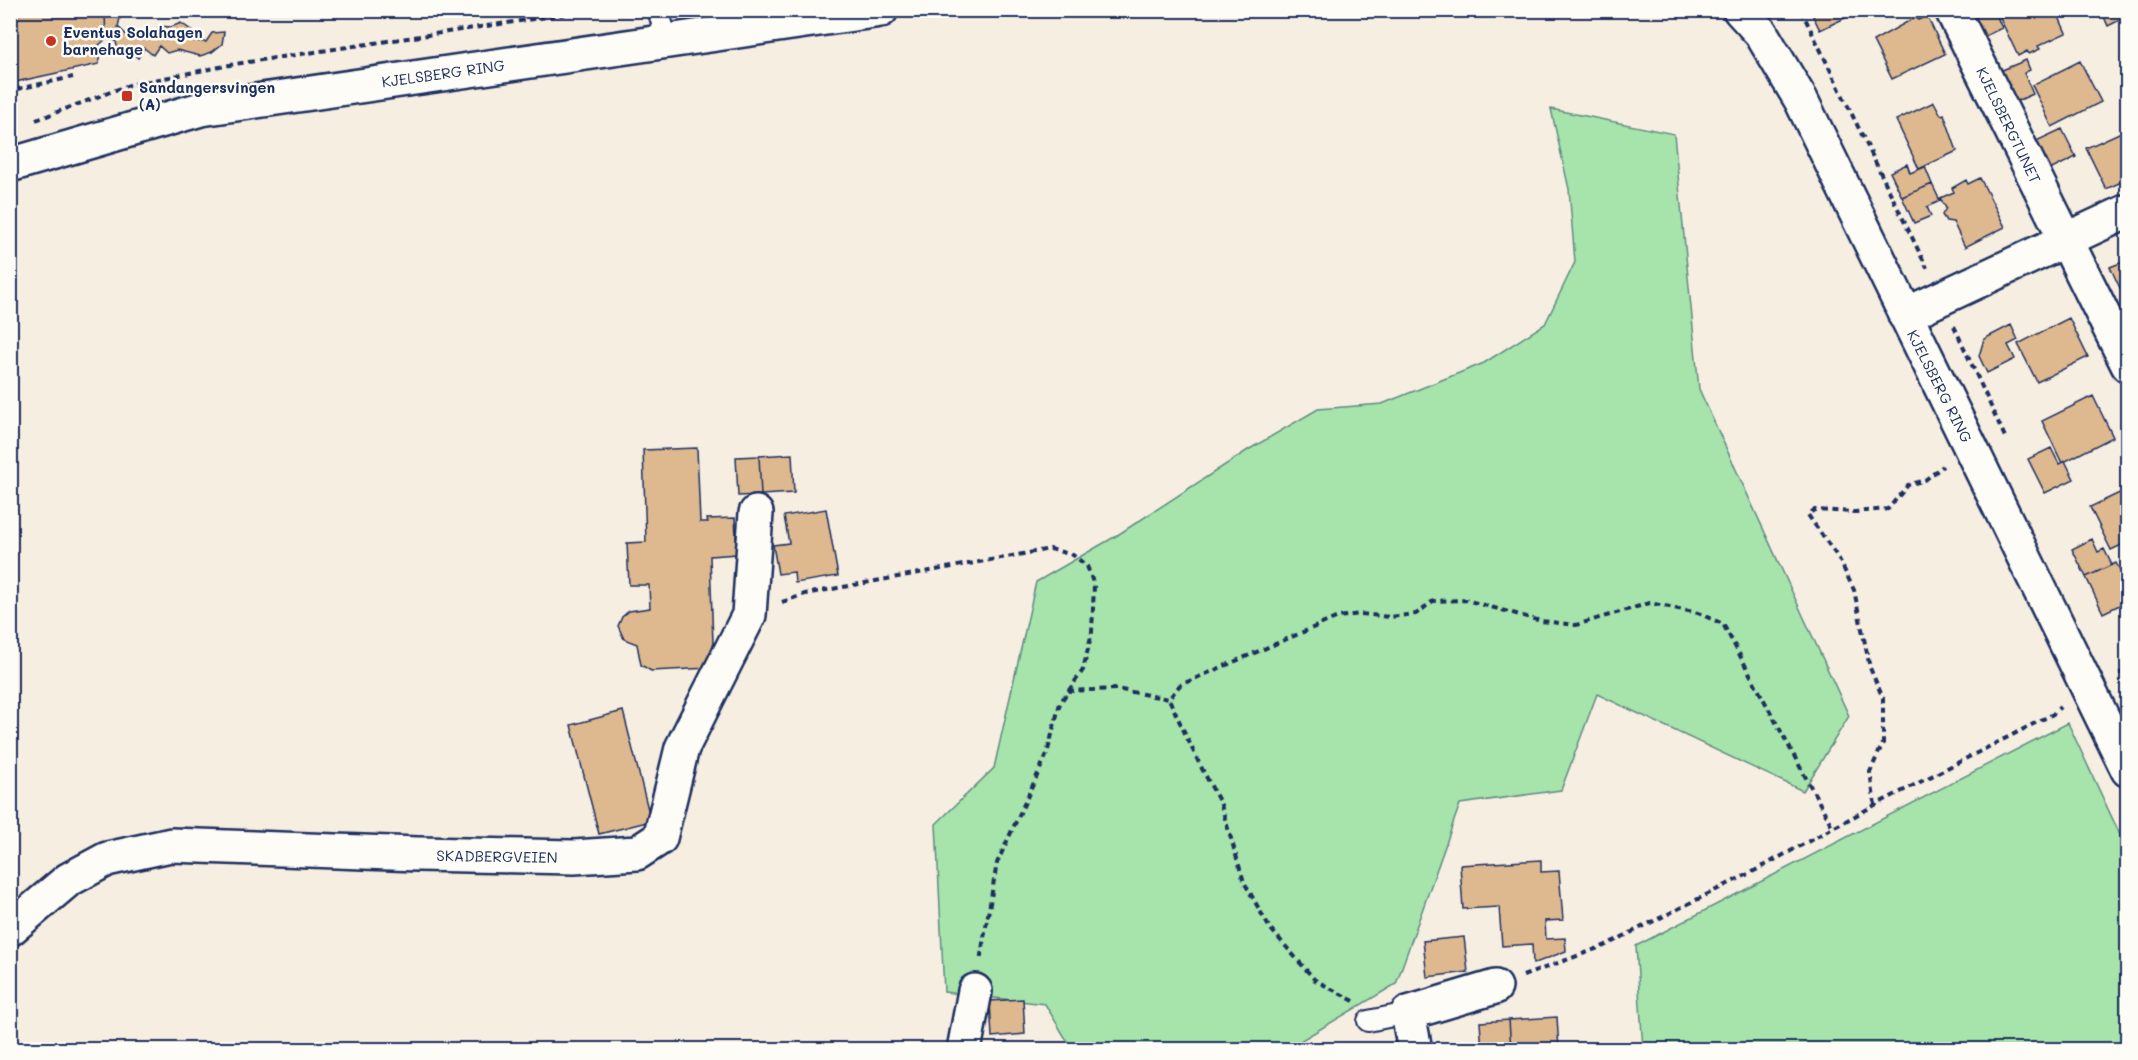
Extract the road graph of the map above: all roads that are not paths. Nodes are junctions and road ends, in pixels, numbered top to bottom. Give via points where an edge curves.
1 (881, 10) edge
2 (1740, 10) edge
3 (1952, 10) edge
4 (663, 26) edge
5 (10, 165) edge
6 (2127, 211) edge
7 (2064, 240) junction
8 (1905, 315) junction
9 (2127, 365) edge
10 (756, 513) dead end
11 (2127, 770) edge
12 (10, 929) edge
13 (1495, 987) road end
14 (975, 991) road end
15 (1408, 1013) junction
16 (1368, 1021) road end
17 (964, 1050) edge
18 (1415, 1050) edge

1 - 4 street, KJELSBERG RING
2 - 8 street, KJELSBERG RING via 1761,33 1801,100
3 - 7 street, KJELSBERGTUNET
4 - 5 street, KJELSBERG RING via 201,109
6 - 7 street
7 - 8 street
7 - 9 street, KJELSBERGTUNET
8 - 11 street, KJELSBERG RING
10 - 12 street, SKADBERGVEIEN via 749,615 682,748 660,838 645,850 637,854 574,857 171,845 107,859 68,880
13 - 15 street
14 - 17 street
15 - 16 lane
15 - 18 street

